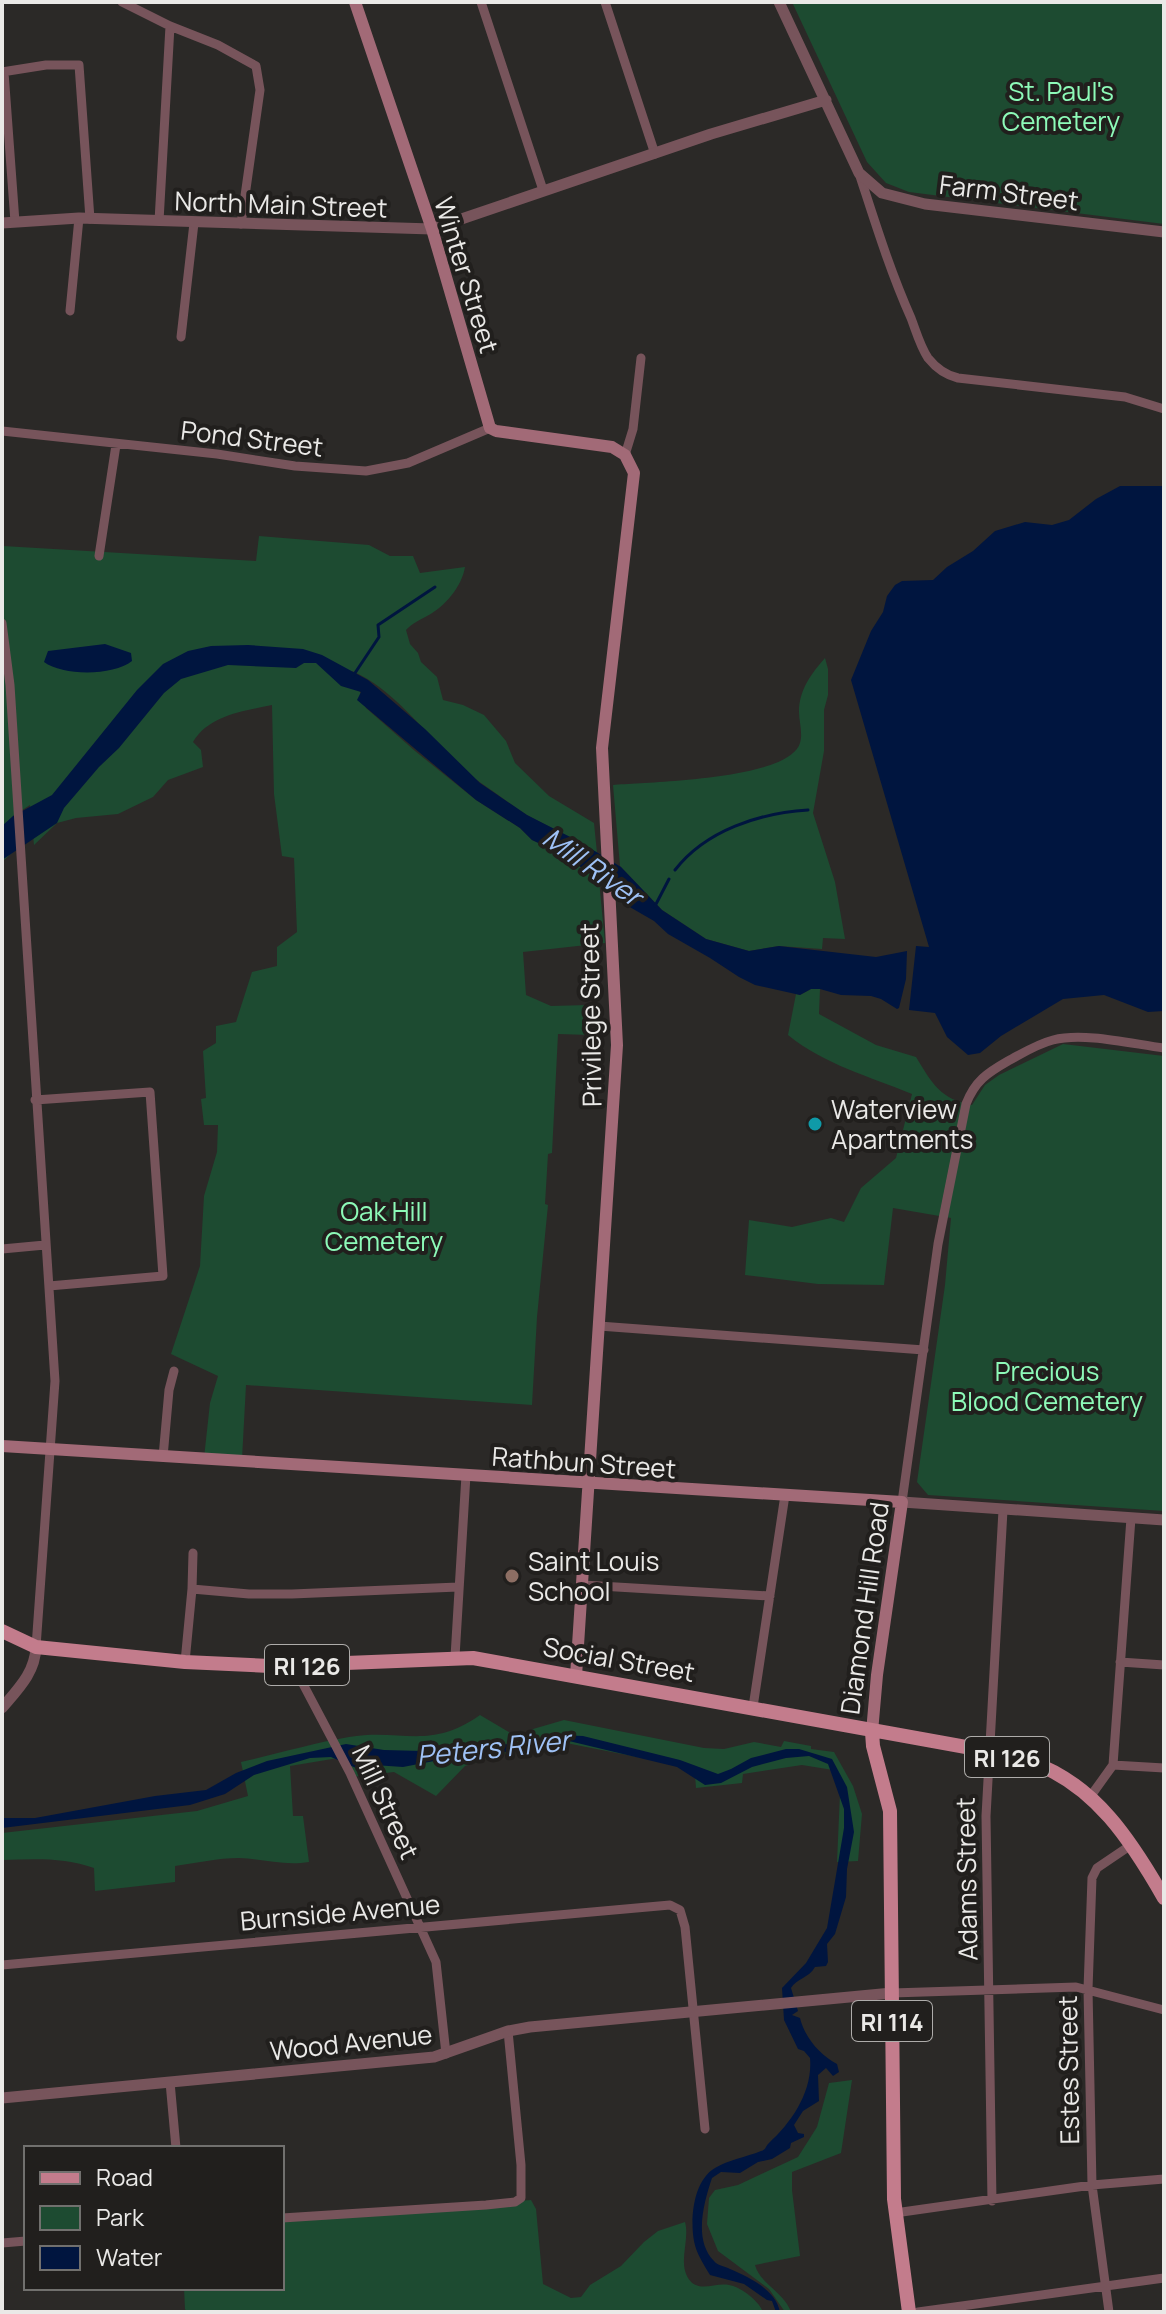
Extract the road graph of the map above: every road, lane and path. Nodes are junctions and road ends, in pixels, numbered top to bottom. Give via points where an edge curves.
1 (122, 2) edge
2 (355, 2) edge
3 (481, 2) edge
4 (605, 2) edge
5 (779, 2) edge
6 (170, 26) junction
7 (3, 72) edge
8 (826, 100) junction
9 (655, 154) junction
10 (859, 173) junction
11 (543, 190) junction
12 (84, 219) junction
13 (159, 221) junction
14 (15, 222) junction
15 (2, 223) edge
16 (194, 223) junction
17 (241, 224) junction
18 (432, 229) junction
19 (1164, 232) edge
20 (70, 311) dead end
21 (181, 337) dead end
22 (641, 358) dead end
23 (1164, 409) edge
24 (490, 428) junction
25 (2, 431) edge
26 (116, 445) junction
27 (625, 455) junction
28 (99, 556) dead end
29 (2, 623) edge
30 (1164, 1048) edge
31 (35, 1100) junction
32 (45, 1245) junction
33 (2, 1249) edge
34 (49, 1286) junction
35 (599, 1326) junction
36 (924, 1350) junction
37 (174, 1371) dead end
38 (2, 1446) edge
39 (49, 1449) junction
40 (163, 1457) junction
41 (466, 1475) junction
42 (590, 1483) junction
43 (785, 1495) junction
44 (902, 1502) junction
45 (1003, 1510) junction
46 (1131, 1518) junction
47 (1164, 1520) edge
48 (193, 1553) dead end
49 (583, 1585) junction
50 (458, 1587) junction
51 (192, 1589) junction
52 (770, 1596) junction
53 (2, 1631) edge
54 (2, 1643) edge
55 (36, 1647) junction
56 (455, 1657) junction
57 (185, 1662) junction
58 (1120, 1662) junction
59 (293, 1665) junction
60 (1164, 1665) edge
61 (576, 1676) junction
62 (753, 1707) junction
63 (2, 1708) edge
64 (872, 1732) junction
65 (988, 1751) junction
66 (1113, 1765) junction
67 (1164, 1768) edge
68 (1090, 1797) junction
69 (1131, 1845) junction
70 (1159, 1876) edge
71 (1164, 1898) edge
72 (420, 1927) junction
73 (2, 1965) edge
74 (989, 1989) junction
75 (1088, 1989) junction
76 (892, 1993) junction
77 (1164, 2010) edge
78 (692, 2011) junction
79 (508, 2031) junction
80 (446, 2054) junction
81 (170, 2082) junction
82 (2, 2098) edge
83 (705, 2129) dead end
84 (176, 2146) edge
85 (1164, 2179) edge
86 (1092, 2185) junction
87 (992, 2201) junction
88 (895, 2213) junction
89 (284, 2218) edge
90 (24, 2241) edge
91 (2, 2243) edge
92 (1164, 2278) edge
93 (1105, 2286) junction
94 (909, 2312) edge
95 (918, 2312) edge
96 (1109, 2312) edge

1 - 6 street
2 - 18 main road, Winter Street
3 - 11 street
4 - 9 street
5 - 8 street
6 - 13 street
6 - 17 street via 256,66 260,90
7 - 12 street via 79,65
7 - 14 street
8 - 9 street, North Main Street
8 - 10 street
9 - 11 street, North Main Street
10 - 19 street, Farm Street via 882,193 909,202
10 - 23 street via 921,344 947,376 1125,397
11 - 18 street, North Main Street
12 - 13 street, North Main Street
12 - 14 street, North Main Street
12 - 20 street
13 - 16 street, North Main Street
14 - 15 street, North Main Street
16 - 17 street, North Main Street
16 - 21 street
17 - 18 street, North Main Street
18 - 24 main road, Winter Street
22 - 27 street, Privilege Street
24 - 26 street, Pond Street via 408,463 366,471
24 - 27 main road via 612,447
25 - 26 street, Pond Street
26 - 28 street
27 - 35 main road, Privilege Street via 634,473 602,748 617,1045
29 - 31 street
30 - 36 street, Diamond Hill Road via 1081,1037 1057,1039 991,1071 973,1087 938,1244
31 - 32 street
31 - 34 street via 150,1092 163,1276
32 - 33 street
32 - 34 street
34 - 39 street via 55,1381
35 - 36 street
35 - 42 main road, Privilege Street
36 - 44 street, Diamond Hill Road
37 - 40 street
38 - 39 main road, Rathbun Street
39 - 40 main road, Rathbun Street
39 - 55 street
40 - 41 main road, Rathbun Street
41 - 42 main road, Rathbun Street
41 - 50 street
42 - 43 main road, Rathbun Street
42 - 49 main road, Privilege Street
43 - 44 main road, Rathbun Street
43 - 52 street
44 - 45 street, Rathbun Street
44 - 64 main road, Diamond Hill Road / RI 114
45 - 46 street, Rathbun Street
45 - 65 street, Adams Street
46 - 47 street, Rathbun Street
46 - 58 street
48 - 51 street
49 - 52 street
49 - 61 main road, Privilege Street
50 - 51 street via 277,1594
50 - 56 street
51 - 57 street
52 - 62 street
53 - 55 main road, Social Street / RI 126
54 - 55 main road, RI 126
55 - 57 main road, Social Street / RI 126
55 - 63 street via 27,1677
56 - 59 main road, Social Street / RI 126
56 - 61 main road, Social Street / RI 126
57 - 59 main road, Social Street / RI 126
58 - 60 street
58 - 66 street
59 - 72 street, Mill Street via 350,1773
61 - 62 main road, Social Street
62 - 64 main road, Social Street
64 - 65 main road, Social Street / RI 126
64 - 76 main road, Diamond Hill Road / RI 114 via 890,1811
65 - 68 main road, Social Street / RI 126 via 1032,1763
65 - 74 street, Adams Street
66 - 67 street
66 - 68 street
68 - 69 main road, Social Street / RI 126
69 - 70 main road, Social Street
69 - 75 street, Estes Street via 1097,1868 1092,1878
70 - 71 main road, Social Street
72 - 73 street, Burnside Avenue
72 - 78 street, Burnside Avenue via 670,1905 680,1910 685,1927
72 - 80 street, Mill Street via 438,1974
74 - 75 street
74 - 76 street
74 - 87 street, Adams Street
75 - 77 street
75 - 86 street, Estes Street
76 - 78 street, Wood Avenue
76 - 88 main road, Diamond Hill Road / RI 114
78 - 79 street, Wood Avenue
78 - 83 street
79 - 80 street, Wood Avenue
79 - 89 street via 521,2198 486,2205
80 - 81 street, Wood Avenue
81 - 82 street, Wood Avenue
81 - 84 street
85 - 86 street
86 - 87 street
86 - 93 street, Estes Street
87 - 88 street
88 - 94 main road, Diamond Hill Road / RI 114
90 - 91 street
92 - 93 street
93 - 95 street
93 - 96 street, Estes Street

